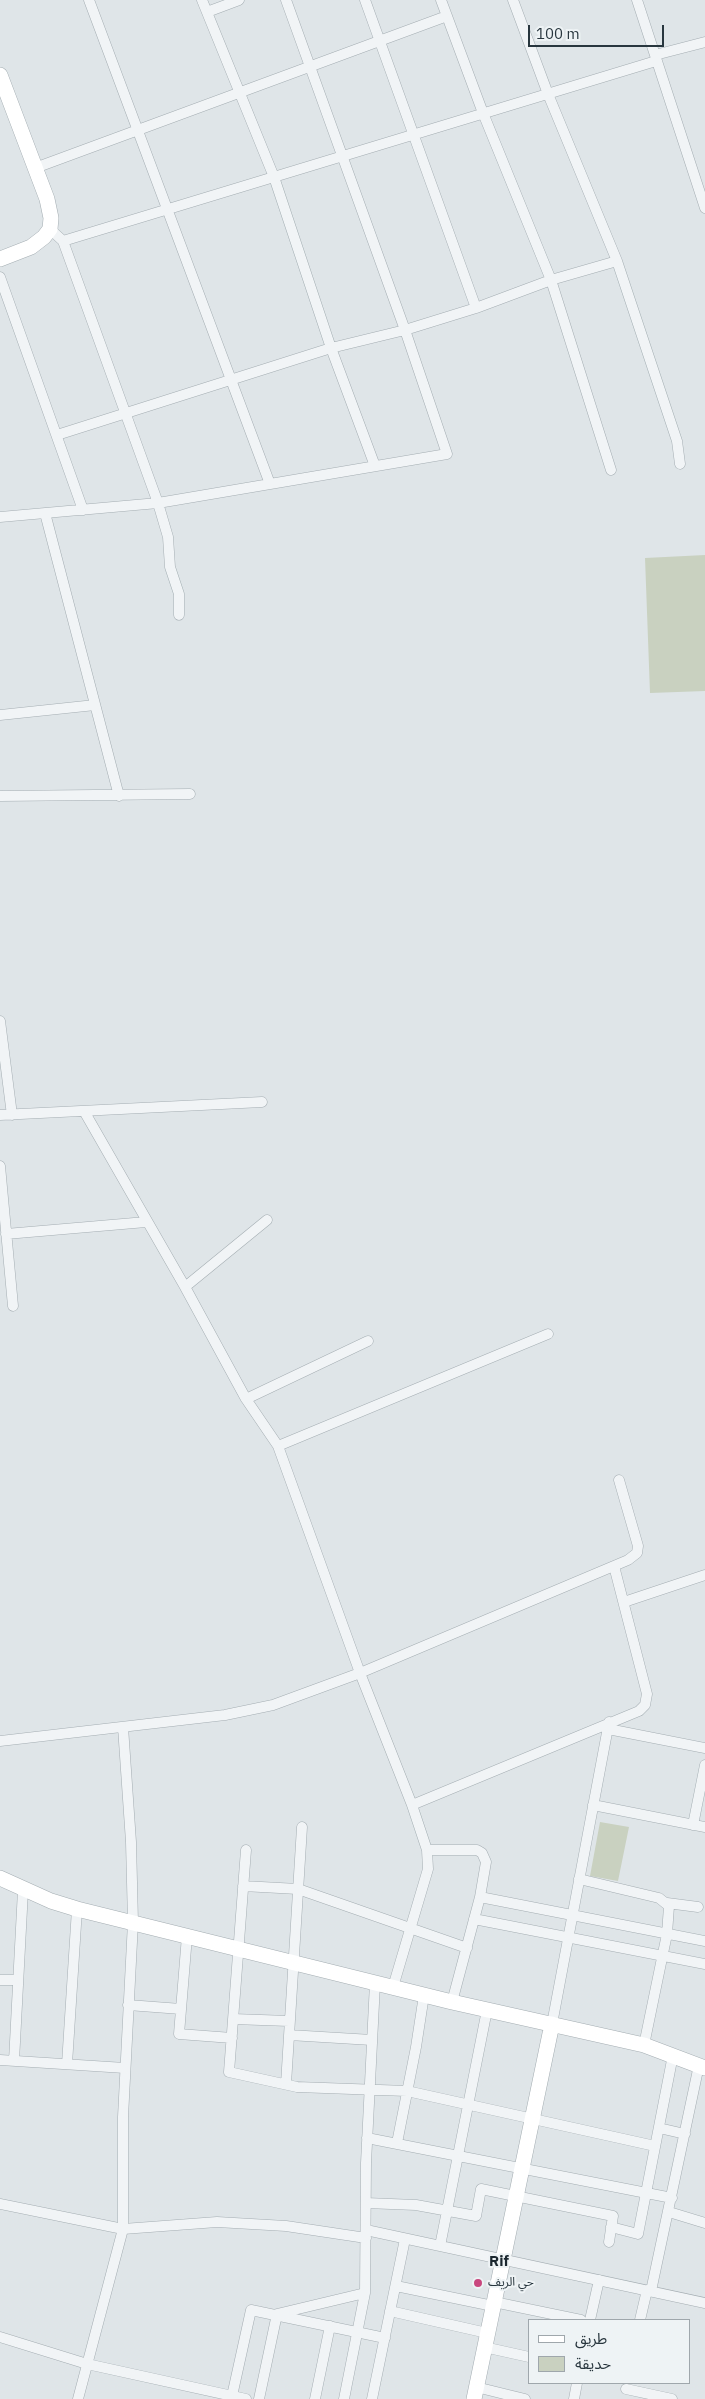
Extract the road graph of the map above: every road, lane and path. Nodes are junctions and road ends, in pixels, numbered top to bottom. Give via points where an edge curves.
1 (89, 0) edge
2 (202, 0) edge
3 (239, 0) edge
4 (286, 0) edge
5 (365, 0) edge
6 (441, 0) edge
7 (513, 0) edge
8 (637, 0) edge
9 (206, 12) junction
10 (447, 16) junction
11 (380, 41) junction
12 (705, 42) edge
13 (655, 58) junction
14 (310, 67) junction
15 (1, 84) edge
16 (240, 92) junction
17 (548, 94) junction
18 (483, 113) junction
19 (137, 130) junction
20 (413, 135) junction
21 (342, 156) junction
22 (35, 168) junction
23 (705, 172) edge
24 (694, 174) junction
25 (274, 177) junction
26 (705, 208) edge
27 (167, 209) junction
28 (50, 229) junction
29 (63, 241) junction
30 (0, 259) edge
31 (617, 261) junction
32 (0, 277) edge
33 (551, 280) junction
34 (476, 308) junction
35 (405, 330) junction
36 (331, 348) junction
37 (231, 380) junction
38 (126, 413) junction
39 (57, 435) junction
40 (680, 464) dead end
41 (375, 466) junction
42 (611, 470) dead end
43 (270, 484) junction
44 (158, 503) junction
45 (83, 510) junction
46 (45, 513) junction
47 (0, 517) edge
48 (179, 615) dead end
49 (95, 705) junction
50 (0, 715) edge
51 (190, 794) dead end
52 (0, 796) edge
53 (118, 796) junction
54 (0, 1021) edge
55 (262, 1102) dead end
56 (84, 1111) junction
57 (12, 1114) junction
58 (0, 1115) edge
59 (0, 1166) edge
60 (267, 1220) dead end
61 (146, 1222) junction
62 (6, 1234) junction
63 (185, 1287) junction
64 (13, 1306) dead end
65 (548, 1334) dead end
66 (368, 1341) dead end
67 (246, 1399) junction
68 (278, 1446) junction
69 (619, 1480) dead end
70 (614, 1566) junction
71 (705, 1575) edge
72 (624, 1602) junction
73 (360, 1673) junction
74 (608, 1725) junction
75 (123, 1727) junction
76 (0, 1741) edge
77 (705, 1748) edge
78 (705, 1765) edge
79 (412, 1805) junction
80 (593, 1805) junction
81 (693, 1825) junction
82 (302, 1827) dead end
83 (705, 1827) edge
84 (246, 1850) dead end
85 (427, 1850) junction
86 (0, 1878) edge
87 (579, 1879) junction
88 (243, 1886) junction
89 (298, 1889) junction
90 (23, 1890) junction
91 (480, 1897) junction
92 (667, 1903) junction
93 (698, 1907) dead end
94 (77, 1909) junction
95 (572, 1915) junction
96 (474, 1919) junction
97 (133, 1922) junction
98 (410, 1928) junction
99 (667, 1934) junction
100 (187, 1936) junction
101 (568, 1937) junction
102 (705, 1941) edge
103 (466, 1948) junction
104 (239, 1949) junction
105 (663, 1956) junction
106 (293, 1962) junction
107 (705, 1964) edge
108 (0, 1980) edge
109 (18, 1980) junction
110 (375, 1983) junction
111 (393, 1987) junction
112 (424, 1995) junction
113 (452, 2002) junction
114 (128, 2005) junction
115 (181, 2009) junction
116 (487, 2010) junction
117 (233, 2018) junction
118 (289, 2021) junction
119 (552, 2024) junction
120 (289, 2035) junction
121 (232, 2038) junction
122 (372, 2040) junction
123 (644, 2045) junction
124 (673, 2055) junction
125 (0, 2060) edge
126 (14, 2061) junction
127 (67, 2064) junction
128 (702, 2067) edge
129 (125, 2068) junction
130 (286, 2084) junction
131 (370, 2090) junction
132 (407, 2092) junction
133 (468, 2106) junction
134 (532, 2118) junction
135 (659, 2128) junction
136 (685, 2134) junction
137 (367, 2138) junction
138 (396, 2144) junction
139 (655, 2146) junction
140 (458, 2156) junction
141 (522, 2168) junction
142 (646, 2193) junction
143 (516, 2196) junction
144 (672, 2198) junction
145 (366, 2203) junction
146 (0, 2204) edge
147 (447, 2210) junction
148 (669, 2212) junction
149 (705, 2223) edge
150 (611, 2228) junction
151 (123, 2229) junction
152 (366, 2234) junction
153 (406, 2239) junction
154 (609, 2242) dead end
155 (440, 2246) junction
156 (503, 2259) junction
157 (599, 2280) junction
158 (396, 2286) junction
159 (649, 2291) junction
160 (365, 2293) junction
161 (705, 2303) edge
162 (493, 2304) junction
163 (390, 2312) junction
164 (277, 2314) junction
165 (576, 2319) edge
166 (590, 2319) edge
167 (640, 2319) edge
168 (330, 2326) junction
169 (357, 2332) junction
170 (0, 2337) edge
171 (385, 2338) junction
172 (486, 2340) junction
173 (528, 2357) edge
174 (87, 2364) junction
175 (577, 2384) edge
176 (625, 2390) edge
177 (475, 2393) edge
178 (232, 2396) junction
179 (78, 2399) edge
180 (245, 2399) edge
181 (259, 2399) edge
182 (315, 2399) edge
183 (344, 2399) edge
184 (372, 2399) edge
185 (525, 2399) edge
186 (574, 2399) edge
187 (672, 2399) edge

1 - 19 street
2 - 9 street
3 - 9 street
4 - 14 street
5 - 11 street
6 - 10 street
7 - 17 street
8 - 13 street
9 - 16 street
10 - 11 street
10 - 18 street
11 - 14 street
11 - 20 street
12 - 13 street
13 - 17 street
13 - 24 street
14 - 16 street
14 - 21 street
15 - 22 street
16 - 19 street
16 - 25 street
17 - 18 street
17 - 31 street
18 - 20 street
18 - 33 street
19 - 22 street
19 - 27 street
20 - 21 street
20 - 34 street
21 - 25 street
21 - 35 street
22 - 28 street via 47,199
23 - 24 street
24 - 26 street
25 - 27 street
25 - 36 street
27 - 29 street
27 - 37 street
28 - 29 street
28 - 30 street via 30,247
29 - 38 street
31 - 33 street
31 - 40 street via 677,441
32 - 39 street
33 - 34 street
33 - 42 street
34 - 35 street
35 - 36 street
35 - 41 street via 447,454
36 - 37 street
36 - 41 street
37 - 38 street
37 - 43 street
38 - 39 street
38 - 44 street
39 - 45 street
41 - 43 street
43 - 44 street
44 - 45 street
44 - 48 street via 168,537 170,567 179,594
45 - 46 street
46 - 47 street
46 - 49 street
49 - 50 street
49 - 53 street
51 - 53 street
52 - 53 street
54 - 57 street
55 - 56 street
56 - 57 street
56 - 61 street
57 - 58 street
59 - 62 street
60 - 63 street
61 - 62 street
61 - 63 street
62 - 64 street
63 - 67 street
65 - 68 street
66 - 67 street
67 - 68 street
68 - 73 street
69 - 70 street via 638,1550 632,1559
70 - 72 street
70 - 73 street
71 - 72 street
72 - 74 street via 648,1698 639,1711
73 - 75 street via 272,1705 225,1715
73 - 79 street
74 - 77 street
74 - 79 street
74 - 80 street
75 - 76 street
75 - 97 street
78 - 81 street
79 - 85 street
80 - 81 street
80 - 87 street
81 - 83 street
82 - 89 street
84 - 88 street
85 - 91 street via 472,1849 482,1853 486,1862
85 - 98 street via 426,1876
86 - 90 street
87 - 92 street via 659,1898
87 - 95 street
88 - 89 street
88 - 104 street
89 - 98 street
89 - 106 street
90 - 94 street
90 - 109 street
91 - 95 street
91 - 96 street
92 - 93 street
92 - 99 street via 670,1909
94 - 97 street
94 - 127 street
95 - 99 street
95 - 101 street
96 - 101 street
96 - 103 street
97 - 100 street
97 - 114 street
98 - 103 street
98 - 111 street
99 - 102 street
99 - 105 street
100 - 104 street
100 - 115 street
101 - 105 street
101 - 119 street
103 - 113 street
104 - 106 street
104 - 117 street
105 - 107 street
105 - 123 street
106 - 110 street
106 - 118 street
108 - 109 street
109 - 126 street
110 - 111 street
110 - 122 street
111 - 112 street
112 - 113 street
112 - 132 street
113 - 116 street
114 - 115 street
114 - 129 street
115 - 121 street via 179,2034
116 - 119 street
116 - 133 street
117 - 118 street
117 - 121 street
118 - 120 street
119 - 123 street
119 - 134 street
120 - 122 street
120 - 130 street
121 - 130 street via 229,2072
122 - 131 street
123 - 124 street
124 - 128 street
124 - 135 street
125 - 126 street
126 - 127 street
127 - 129 street
128 - 136 street
129 - 151 street
130 - 131 street
131 - 132 street
131 - 137 street
132 - 133 street
132 - 138 street
133 - 134 street
133 - 140 street
134 - 139 street
134 - 141 street
135 - 136 street
135 - 139 street
136 - 144 street
137 - 138 street
137 - 145 street
138 - 140 street
139 - 142 street
140 - 141 street
140 - 147 street
141 - 142 street
141 - 143 street
142 - 144 street
142 - 150 street via 638,2234
143 - 147 street via 481,2189 476,2216
143 - 150 street via 613,2216
143 - 156 street
144 - 148 street
145 - 147 street
145 - 152 street
146 - 151 street
147 - 155 street
148 - 149 street
148 - 159 street
150 - 154 street
151 - 152 street via 217,2222
151 - 174 street
152 - 153 street
152 - 160 street
153 - 155 street
153 - 158 street
155 - 156 street
156 - 157 street
156 - 162 street
157 - 159 street
157 - 166 street
158 - 162 street
158 - 163 street
159 - 161 street
159 - 167 street
160 - 164 street
160 - 169 street
162 - 165 street
162 - 172 street
163 - 171 street
163 - 172 street
164 - 168 street
164 - 178 street via 251,2310
164 - 181 street
168 - 169 street
168 - 182 street
169 - 171 street
169 - 183 street
170 - 174 street
171 - 184 street
172 - 173 street
172 - 177 street
174 - 178 street
174 - 179 street
175 - 186 street
176 - 187 street
177 - 185 street
178 - 180 street

